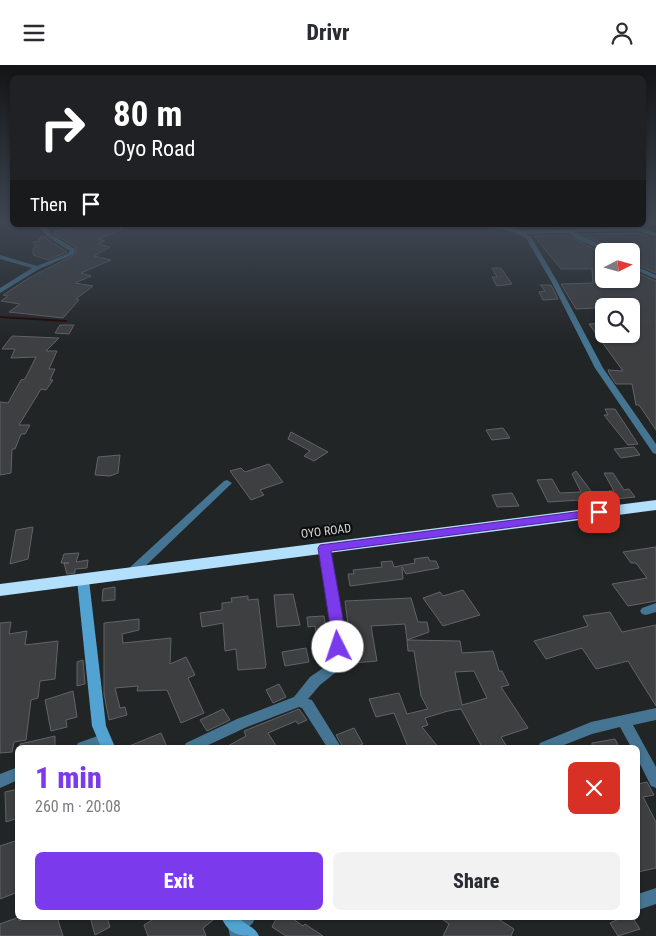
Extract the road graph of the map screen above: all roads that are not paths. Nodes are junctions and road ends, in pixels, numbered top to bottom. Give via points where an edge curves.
1 (19, 263) edge
2 (51, 263) edge
3 (543, 263) edge
4 (37, 268) junction
5 (640, 270) edge
6 (656, 277) edge
7 (0, 291) edge
8 (656, 451) edge
9 (227, 483) dead end
10 (656, 505) edge
11 (324, 548) junction
12 (131, 573) junction
13 (83, 580) junction
14 (0, 590) edge
15 (299, 701) junction
16 (656, 714) edge
17 (624, 721) junction
18 (106, 744) edge
19 (195, 745) edge
20 (333, 745) edge
21 (550, 745) edge
22 (637, 745) edge
23 (640, 751) edge
24 (15, 774) edge
25 (0, 781) edge
26 (656, 781) edge
27 (656, 896) edge
28 (640, 901) edge
29 (237, 924) edge
30 (251, 936) edge

1 - 4 street
2 - 4 street
3 - 8 street via 599,369
4 - 7 street
5 - 6 street
9 - 12 street
10 - 11 highway, OYO ROAD
11 - 12 highway, OYO ROAD
11 - 15 street via 339,636 338,647 331,669 315,681
12 - 13 highway, OYO ROAD
13 - 14 highway, OYO ROAD
13 - 18 street via 99,726
15 - 19 street
15 - 20 street via 308,704
16 - 17 street
17 - 21 street via 591,728
17 - 22 street
23 - 26 street
24 - 25 street
27 - 28 street
29 - 30 street

